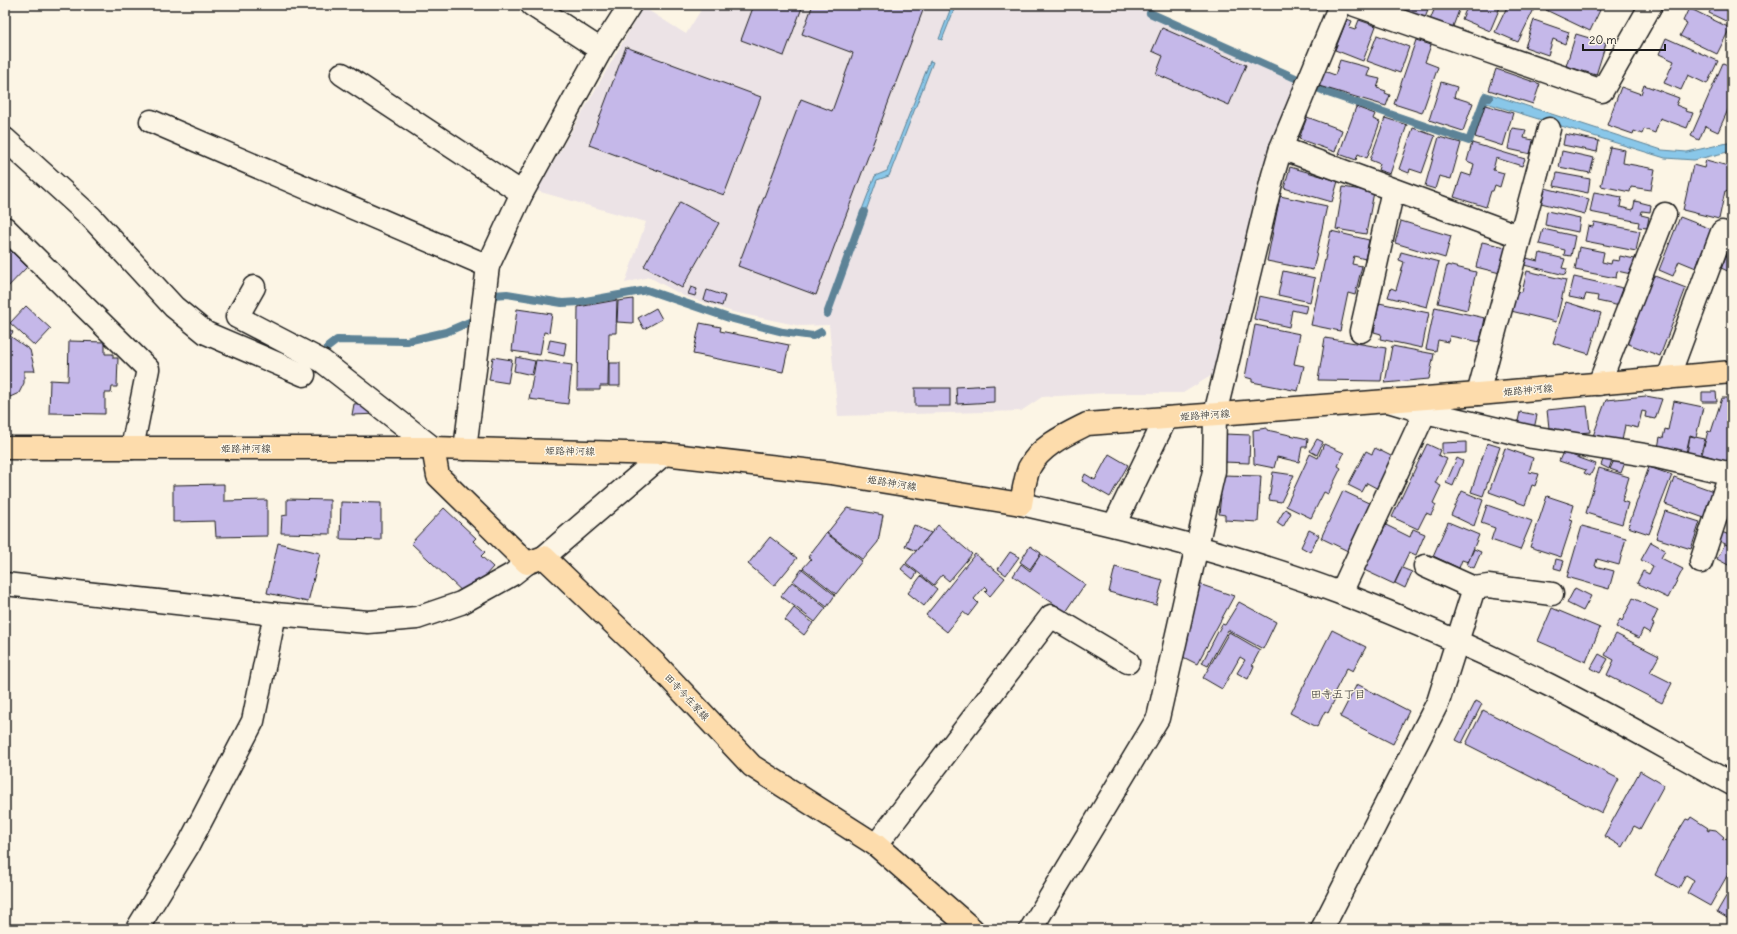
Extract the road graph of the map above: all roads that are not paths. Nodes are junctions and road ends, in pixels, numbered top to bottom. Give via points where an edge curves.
1 (532, 5) edge
2 (630, 5) edge
3 (1340, 5) edge
4 (1356, 5) edge
5 (1651, 5) edge
6 (601, 50) junction
7 (342, 74) dead end
8 (151, 120) dead end
9 (1549, 129) dead end
10 (5, 139) edge
11 (1281, 148) junction
12 (1393, 190) junction
13 (522, 193) junction
14 (1665, 214) dead end
15 (5, 228) edge
16 (1722, 232) dead end
17 (1519, 236) junction
18 (488, 266) junction
19 (254, 287) dead end
20 (1361, 331) dead end
21 (1732, 372) edge
22 (304, 375) dead end
23 (1668, 378) junction
24 (1599, 384) junction
25 (1478, 394) junction
26 (1387, 401) junction
27 (1425, 412) junction
28 (1215, 414) junction
29 (1166, 418) junction
30 (5, 448) edge
31 (132, 448) junction
32 (433, 448) junction
33 (465, 449) junction
34 (664, 454) junction
35 (1731, 474) edge
36 (1021, 504) junction
37 (1114, 525) junction
38 (1197, 547) junction
39 (536, 560) junction
40 (1701, 562) dead end
41 (1425, 566) dead end
42 (5, 584) edge
43 (1474, 588) junction
44 (1340, 593) junction
45 (1552, 594) dead end
46 (275, 614) junction
47 (1458, 642) junction
48 (1128, 662) dead end
49 (1732, 784) edge
50 (876, 845) junction
51 (137, 929) edge
52 (972, 929) edge
53 (1030, 929) edge
54 (1322, 929) edge

1 - 6 street
2 - 6 street
3 - 11 street
4 - 5 street via 1602,91
6 - 13 street
7 - 13 street
8 - 18 street
9 - 17 street
10 - 22 street via 91,217 174,307 206,333
11 - 12 street
11 - 28 street
12 - 17 street
12 - 20 street
13 - 18 street
14 - 24 street
15 - 31 street via 148,369
16 - 23 street
17 - 25 street
18 - 33 street
19 - 32 street via 237,317 322,362
21 - 23 main road, 姫路神河線
23 - 24 main road, 姫路神河線
24 - 25 main road, 姫路神河線
25 - 26 main road, 姫路神河線
26 - 27 street
26 - 28 main road, 姫路神河線
27 - 35 street via 1532,437 1658,457
27 - 44 street
28 - 29 main road, 姫路神河線
28 - 38 street via 1214,471
29 - 36 main road, 姫路神河線 via 1087,424 1068,433 1044,450 1030,468
29 - 37 street
30 - 31 main road, 姫路神河線
31 - 32 main road, 姫路神河線
32 - 33 main road, 姫路神河線
32 - 39 main road, 田寺今在家線 via 438,476
33 - 34 main road, 姫路神河線
34 - 36 main road, 姫路神河線 via 831,473
34 - 39 street
35 - 40 street
36 - 37 street
37 - 38 street
38 - 44 street
38 - 53 street via 1158,718
39 - 46 street via 461,603 417,618 368,622
39 - 50 main road, 田寺今在家線 via 659,667 752,766
41 - 43 street
42 - 46 street
43 - 45 street via 1488,586
43 - 47 street
44 - 47 street
46 - 51 street via 253,721 188,846
47 - 49 street via 1550,686
47 - 54 street via 1438,702
48 - 50 street via 1051,616
50 - 52 main road, 田寺今在家線

